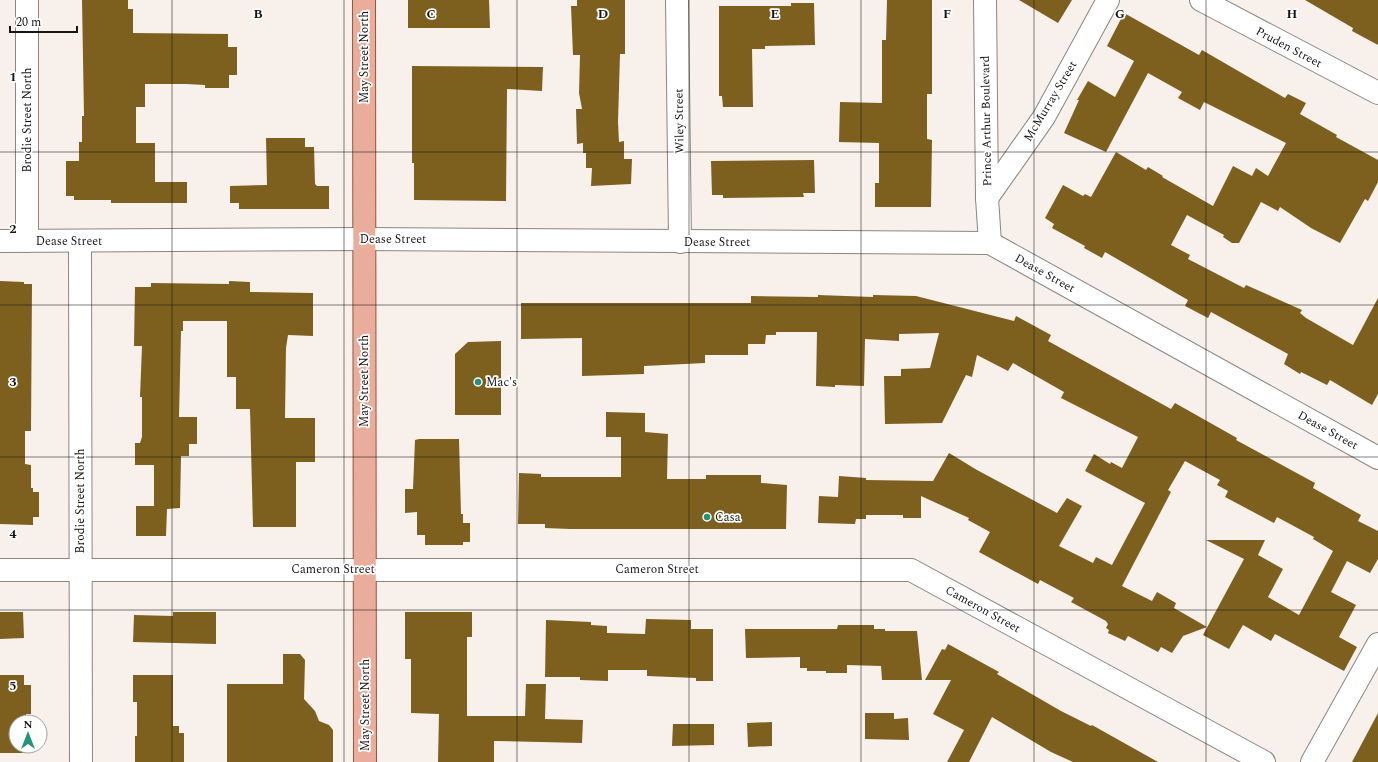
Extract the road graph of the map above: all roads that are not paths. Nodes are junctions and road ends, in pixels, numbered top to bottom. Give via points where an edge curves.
1 (27, 0) edge
2 (364, 0) edge
3 (677, 0) edge
4 (985, 0) edge
5 (1108, 0) edge
6 (1201, 0) edge
7 (1378, 93) edge
8 (987, 198) junction
9 (364, 239) junction
10 (0, 241) edge
11 (27, 241) junction
12 (80, 241) junction
13 (680, 242) junction
14 (990, 243) junction
15 (1378, 458) edge
16 (365, 569) junction
17 (0, 570) edge
18 (80, 570) junction
19 (1378, 644) edge
20 (81, 762) edge
21 (365, 762) edge
22 (1264, 762) edge
23 (1312, 762) edge

1 - 11 street, Brodie Street North
2 - 9 main road, May Street North
3 - 13 street, Wiley Street
4 - 8 street, Prince Arthur Boulevard
5 - 8 street, McMurray Street via 1044,117
6 - 7 street, Pruden Street
8 - 14 street, Prince Arthur Boulevard
9 - 12 street, Dease Street
9 - 13 street, Dease Street
9 - 16 main road, May Street North
10 - 11 street, Dease Street
11 - 12 street, Dease Street
12 - 18 street, Brodie Street North
13 - 14 street, Dease Street
14 - 15 street, Dease Street
16 - 18 street, Cameron Street
16 - 21 main road, May Street North
16 - 22 street, Cameron Street via 910,570
17 - 18 street, Cameron Street
18 - 20 street, Brodie Street North
19 - 23 street

